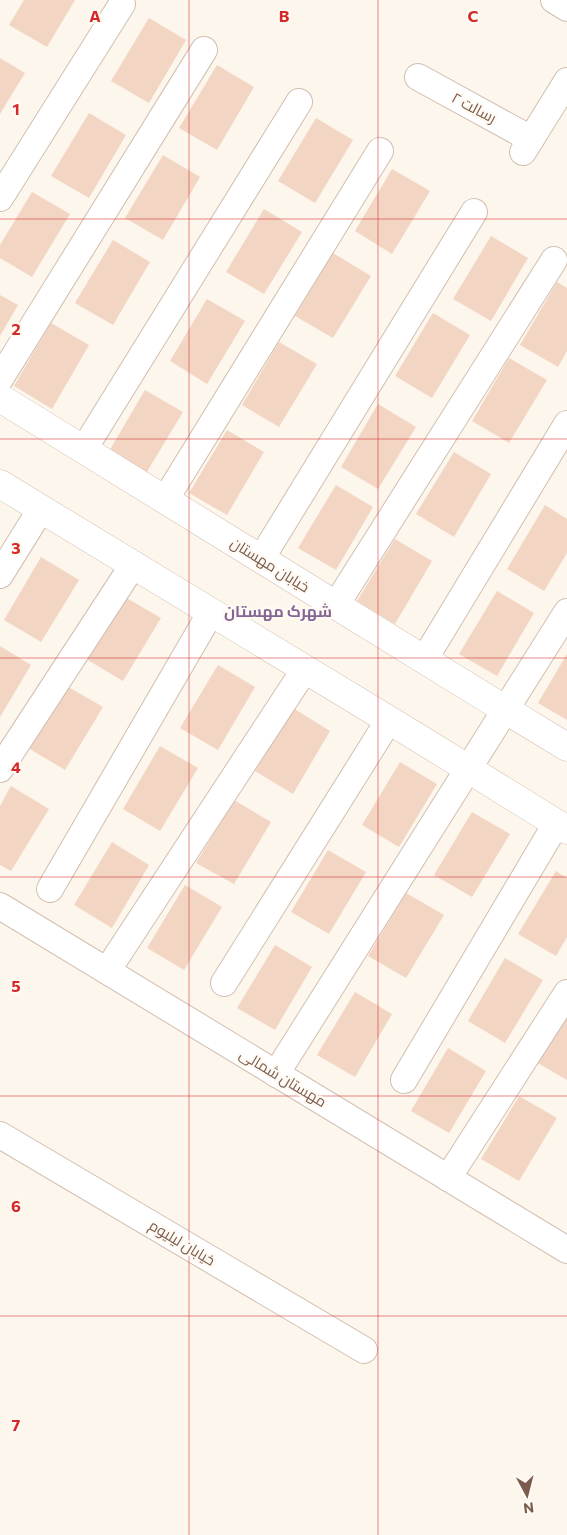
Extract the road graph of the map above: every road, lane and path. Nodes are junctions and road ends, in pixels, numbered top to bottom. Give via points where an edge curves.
1 (554, 0) edge
2 (122, 4) dead end
3 (567, 8) edge
4 (204, 50) dead end
5 (418, 77) dead end
6 (567, 81) edge
7 (299, 102) dead end
8 (380, 151) dead end
9 (0, 198) edge
10 (474, 212) dead end
11 (554, 260) dead end
12 (0, 379) edge
13 (0, 398) edge
14 (567, 424) edge
15 (84, 450) junction
16 (0, 484) edge
17 (166, 500) junction
18 (41, 509) junction
19 (261, 559) junction
20 (133, 565) junction
21 (0, 575) edge
22 (336, 605) junction
23 (211, 612) junction
24 (567, 612) edge
25 (424, 660) junction
26 (305, 669) junction
27 (506, 710) junction
28 (389, 720) junction
29 (567, 746) edge
30 (0, 769) edge
31 (468, 769) junction
32 (562, 827) edge
33 (50, 889) dead end
34 (0, 906) edge
35 (107, 972) junction
36 (224, 983) dead end
37 (567, 993) edge
38 (276, 1074) junction
39 (404, 1080) dead end
40 (0, 1135) edge
41 (448, 1178) junction
42 (567, 1250) edge
43 (364, 1350) dead end

1 - 3 street
2 - 9 street
4 - 12 street
5 - 6 street, رسالت ۲ via 526,146
7 - 15 street
8 - 17 street
10 - 19 street
11 - 22 street
13 - 15 street, خیابان مهستان
14 - 25 street
15 - 17 street, خیابان مهستان
16 - 18 street
17 - 19 street, خیابان مهستان
18 - 20 street
18 - 21 street
19 - 22 street, خیابان مهستان
20 - 23 street
20 - 30 street
22 - 25 street, خیابان مهستان
23 - 26 street
23 - 33 street
24 - 27 street
25 - 27 street, خیابان مهستان
26 - 28 street
26 - 35 street
27 - 29 street, خیابان مهستان
27 - 31 street
28 - 31 street
28 - 36 street
31 - 32 street
31 - 38 street
32 - 39 street
34 - 35 street, مهستان شمالی
35 - 38 street, مهستان شمالی
37 - 41 street
38 - 41 street, مهستان شمالی
40 - 43 street, خیابان لیلیوم
41 - 42 street, مهستان شمالی

